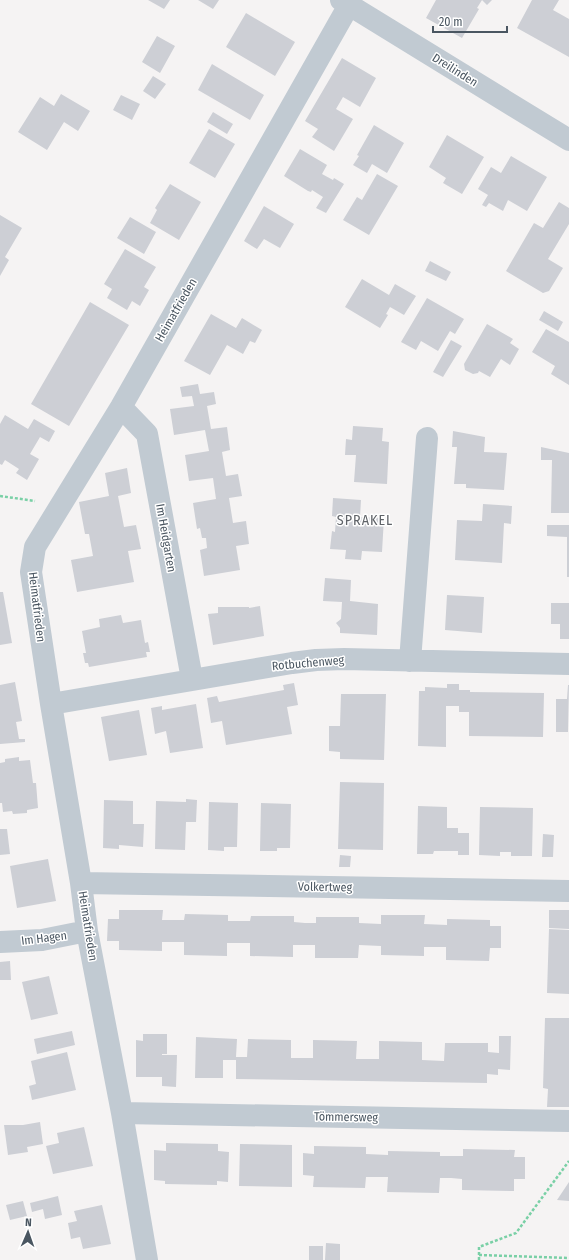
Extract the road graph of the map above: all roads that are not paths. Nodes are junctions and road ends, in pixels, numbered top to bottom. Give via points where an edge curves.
1 (345, 2) edge
2 (569, 140) edge
3 (121, 407) junction
4 (427, 438) dead end
5 (410, 661) junction
6 (569, 664) edge
7 (192, 679) junction
8 (51, 704) junction
9 (81, 883) junction
10 (569, 891) edge
11 (87, 931) junction
12 (0, 942) edge
13 (122, 1113) junction
14 (569, 1121) edge
15 (148, 1260) edge

1 - 2 street, Dreilinden
1 - 3 street, Heimatfrieden
3 - 7 street, Im Heidgarten via 147,434
3 - 8 street, Heimatfrieden via 35,547 31,572
4 - 5 street
5 - 6 street, Rotbuchenweg
5 - 7 street, Rotbuchenweg via 316,660
7 - 8 street, Rotbuchenweg
8 - 9 street, Heimatfrieden
9 - 10 street, Volkertweg
9 - 11 street, Heimatfrieden
11 - 12 street, Im Hagen via 42,940
11 - 13 street, Heimatfrieden
13 - 14 street, Tömmersweg
13 - 15 street, Heimatfrieden

